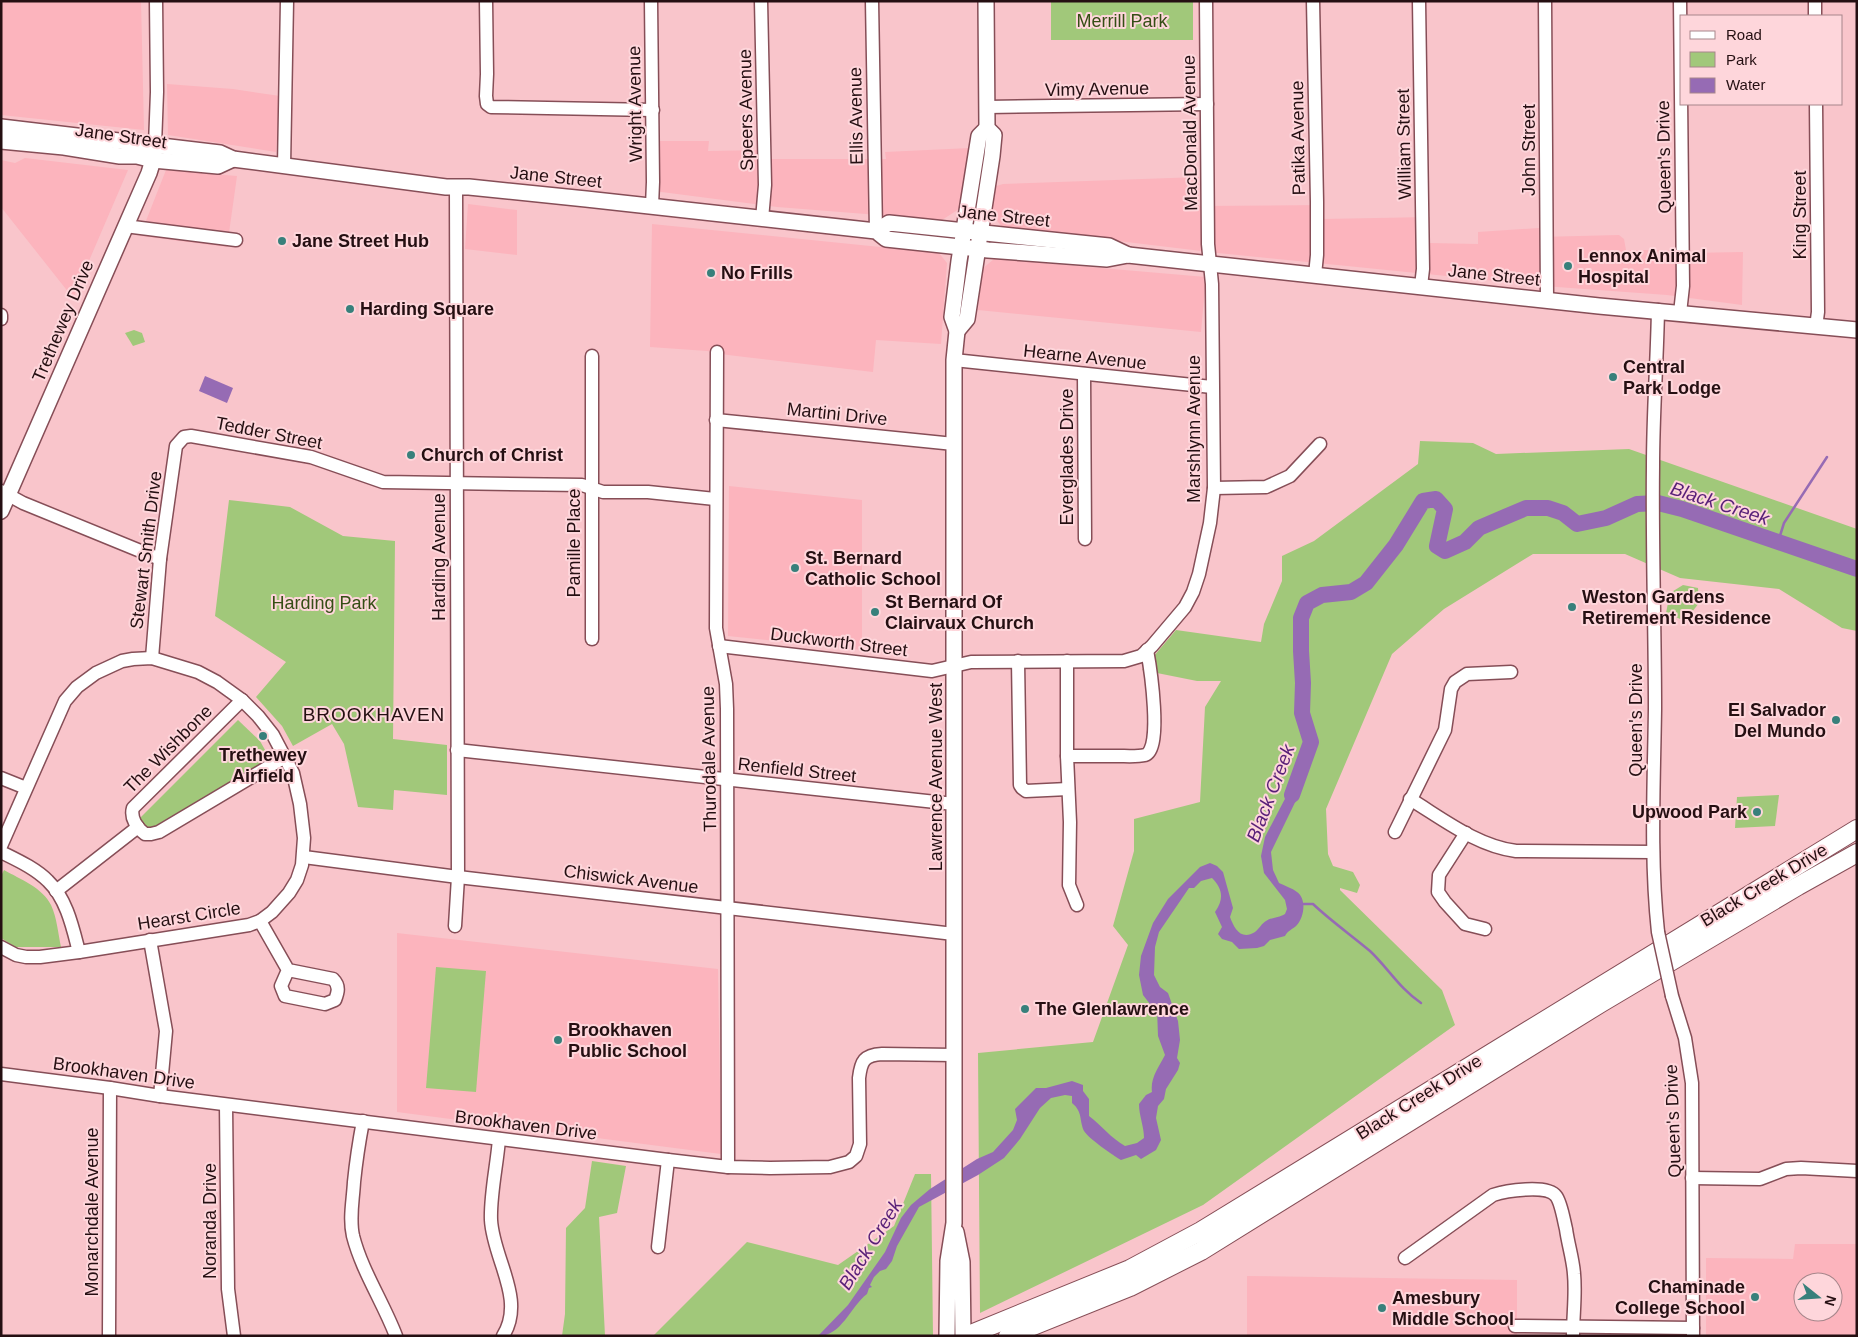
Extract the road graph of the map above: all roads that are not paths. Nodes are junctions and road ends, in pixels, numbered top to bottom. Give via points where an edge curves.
1 (156, 1) edge
2 (287, 1) edge
3 (486, 1) edge
4 (651, 1) edge
5 (761, 1) edge
6 (872, 1) edge
7 (986, 1) edge
8 (1206, 1) edge
9 (1314, 1) edge
10 (1419, 1) edge
11 (1545, 1) edge
12 (1680, 1) edge
13 (1815, 1) edge
14 (1680, 15) edge
15 (1815, 15) edge
16 (1207, 104) junction
17 (1681, 105) edge
18 (1816, 105) edge
19 (987, 107) junction
20 (653, 110) junction
21 (1, 127) edge
22 (987, 128) junction
23 (1, 141) edge
24 (154, 152) junction
25 (284, 166) junction
26 (456, 187) junction
27 (652, 206) junction
28 (762, 219) junction
29 (125, 226) junction
30 (876, 231) junction
31 (964, 231) junction
32 (980, 233) junction
33 (236, 240) dead end
34 (961, 247) junction
35 (978, 248) junction
36 (1128, 255) junction
37 (1210, 264) junction
38 (1315, 275) junction
39 (1421, 286) junction
40 (1547, 299) junction
41 (1658, 310) junction
42 (1680, 312) junction
43 (1, 315) edge
44 (1, 319) edge
45 (1816, 327) junction
46 (957, 330) junction
47 (1857, 330) edge
48 (717, 352) dead end
49 (592, 356) dead end
50 (954, 360) junction
51 (1084, 374) junction
52 (1212, 387) junction
53 (716, 420) junction
54 (954, 444) junction
55 (1320, 444) dead end
56 (176, 446) joint
57 (457, 482) junction
58 (1214, 488) junction
59 (592, 489) junction
60 (5, 492) edge
61 (715, 499) junction
62 (1, 512) edge
63 (1085, 538) dead end
64 (160, 559) junction
65 (592, 639) dead end
66 (719, 646) junction
67 (1147, 650) junction
68 (152, 658) junction
69 (1018, 661) junction
70 (1067, 661) junction
71 (954, 666) junction
72 (1512, 672) dead end
73 (242, 700) junction
74 (457, 750) junction
75 (1067, 756) junction
76 (285, 757) junction
77 (1, 778) edge
78 (726, 780) junction
79 (26, 788) junction
80 (1068, 789) junction
81 (1410, 799) junction
82 (954, 804) junction
83 (138, 826) junction
84 (1857, 829) edge
85 (1395, 832) dead end
86 (1466, 833) junction
87 (1, 846) edge
88 (1, 852) edge
89 (1653, 852) junction
90 (1857, 854) edge
91 (304, 857) junction
92 (458, 877) junction
93 (56, 891) junction
94 (1077, 905) dead end
95 (728, 908) junction
96 (260, 921) junction
97 (455, 926) dead end
98 (1485, 929) dead end
99 (954, 934) junction
100 (150, 940) junction
101 (1, 947) edge
102 (79, 952) junction
103 (288, 970) dead end
104 (954, 1055) junction
105 (1, 1074) edge
106 (110, 1088) junction
107 (160, 1096) junction
108 (226, 1105) junction
109 (364, 1121) junction
110 (499, 1139) junction
111 (668, 1160) junction
112 (728, 1167) junction
113 (1857, 1171) edge
114 (1692, 1178) junction
115 (954, 1223) junction
116 (658, 1247) dead end
117 (1405, 1258) dead end
118 (1515, 1326) dead end
119 (1573, 1331) edge
120 (1693, 1332) edge
121 (109, 1336) edge
122 (234, 1336) edge
123 (396, 1336) edge
124 (503, 1336) edge
125 (947, 1336) edge
126 (965, 1336) edge
127 (1008, 1336) edge

1 - 24 street
2 - 25 street
3 - 20 street via 486,96 491,107
4 - 20 street, Wright Avenue
5 - 28 street, Speers Avenue via 765,184
6 - 30 street, Ellis Avenue
7 - 19 main road, Lawrence Avenue West
8 - 16 street, MacDonald Avenue
9 - 38 street, Patika Avenue
10 - 39 street, William Street
11 - 40 street, John Street
12 - 14 street, Queen's Drive
13 - 15 street
16 - 19 street, Vimy Avenue
16 - 37 street, MacDonald Avenue
17 - 42 street, Queen's Drive via 1683,286
18 - 45 street, King Street
19 - 22 main road, Lawrence Avenue West
20 - 27 street, Wright Avenue
21 - 24 main road, Jane Street
22 - 31 main road, Lawrence Avenue West via 979,136
22 - 32 main road, Lawrence Avenue West via 994,135
23 - 24 main road, Jane Street via 120,156
24 - 25 main road, Jane Street via 220,153 233,159
24 - 29 main road, Trethewey Drive
25 - 26 main road, Jane Street
26 - 27 main road, Jane Street
26 - 57 street, Harding Avenue
27 - 28 main road, Jane Street
28 - 30 main road, Jane Street
29 - 33 street
29 - 60 main road, Trethewey Drive
30 - 31 main road, Jane Street via 889,223
30 - 34 main road, Jane Street via 886,238
31 - 32 main road, Jane Street
31 - 34 main road, Lawrence Avenue West
32 - 35 main road, Lawrence Avenue West
32 - 36 main road, Jane Street via 1109,246
34 - 35 main road, Jane Street
34 - 46 main road, Lawrence Avenue West via 952,317
35 - 36 main road, Jane Street via 1107,260
35 - 46 main road, Lawrence Avenue West via 967,318
36 - 37 main road, Jane Street
37 - 38 main road, Jane Street
37 - 52 street, Marshlynn Avenue
38 - 39 main road, Jane Street
39 - 40 main road, Jane Street
40 - 41 main road, Jane Street
41 - 42 main road, Jane Street
41 - 89 street, Queen's Drive via 1652,525
42 - 45 main road, Jane Street
43 - 44 street
45 - 47 main road, Jane Street
46 - 50 main road, Lawrence Avenue West
48 - 53 street, Thurodale Avenue
49 - 59 street, Pamille Place
50 - 51 street, Hearne Avenue
50 - 54 main road, Lawrence Avenue West
51 - 52 street, Hearne Avenue
51 - 63 street, Everglades Drive
52 - 58 street, Marshlynn Avenue
53 - 54 street, Martini Drive
53 - 61 street, Thurodale Avenue
54 - 71 main road, Lawrence Avenue West
55 - 58 street via 1290,476 1266,487
56 - 57 street, Tedder Street via 184,437 192,436 311,456 383,482
56 - 64 street, Stewart Smith Drive
57 - 59 street, Tedder Street via 582,485
57 - 74 street, Harding Avenue
58 - 67 street, Marshlynn Avenue via 1210,523 1193,592 1173,623
59 - 61 street, Tedder Street
59 - 65 street, Pamille Place
60 - 62 main road, Trethewey Drive
60 - 64 street via 23,503
61 - 66 street, Thurodale Avenue via 716,628
64 - 68 street, Stewart Smith Drive
66 - 71 street, Duckworth Street via 932,671
66 - 78 street, Thurodale Avenue via 726,684
67 - 70 street, Marshlynn Avenue via 1134,659 1124,661
67 - 75 street via 1154,715 1150,752 1126,756
68 - 73 street, Hearst Circle via 198,672
68 - 79 street, Hearst Circle via 114,664 77,687 65,701
69 - 70 street, Duckworth Street
69 - 71 street, Duckworth Street via 970,662
69 - 80 street via 1020,785 1026,791
70 - 75 street
71 - 82 main road, Lawrence Avenue West
72 - 81 street via 1468,674 1455,682 1445,730
73 - 76 street, Hearst Circle via 273,735
73 - 83 street, The Wishbone via 133,808 132,817
74 - 78 street, Renfield Street
74 - 92 street, Harding Avenue
75 - 80 street
76 - 83 street via 158,832 145,834
76 - 91 street, Hearst Circle via 293,773 300,804
77 - 79 street
78 - 82 street, Renfield Street
78 - 95 street, Thurodale Avenue
79 - 87 street, Hearst Circle
80 - 94 street via 1068,885
81 - 85 street
81 - 86 street
82 - 99 main road, Lawrence Avenue West
83 - 93 street
84 - 126 highway, Black Creek Drive via 1201,1231 1130,1269
86 - 89 street via 1488,845 1516,851
86 - 98 street via 1440,875 1438,892 1465,924
88 - 93 street via 40,874
89 - 114 street, Queen's Drive, bridge via 1658,932 1690,1061
90 - 127 highway, Black Creek Drive via 1601,1003 1201,1251 1130,1288
91 - 92 street, Chiswick Avenue
91 - 96 street, Hearst Circle via 290,893
92 - 95 street, Chiswick Avenue
92 - 97 street, Harding Avenue
93 - 102 street via 74,931
95 - 99 street, Chiswick Avenue
95 - 112 street, Thurodale Avenue
96 - 100 street, Hearst Circle via 224,930
96 - 103 street
99 - 104 main road, Lawrence Avenue West
100 - 102 street, Hearst Circle
100 - 107 street via 166,1032
101 - 102 street, Hearst Circle via 26,957
104 - 112 street, Brookhaven Drive via 870,1054 864,1060 859,1078 860,1144 856,1156 849,1162 830,1167
104 - 115 main road, Lawrence Avenue West
105 - 106 street, Brookhaven Drive
106 - 107 street, Brookhaven Drive
106 - 121 street, Monarchdale Avenue
107 - 108 street, Brookhaven Drive
108 - 109 street, Brookhaven Drive
108 - 122 street, Noranda Drive via 228,1289
109 - 110 street, Brookhaven Drive
109 - 123 street via 355,1162 352,1227 365,1269
110 - 111 street, Brookhaven Drive
110 - 124 street via 491,1221 512,1310
111 - 112 street, Brookhaven Drive
111 - 116 street
113 - 114 street via 1801,1168 1786,1169 1760,1179
114 - 120 street, Queen's Drive
115 - 125 main road, Lawrence Avenue West via 948,1261
115 - 126 main road, Lawrence Avenue West via 962,1262
117 - 119 street via 1493,1195 1535,1189 1552,1193 1564,1217 1573,1260
118 - 119 street
119 - 120 street

